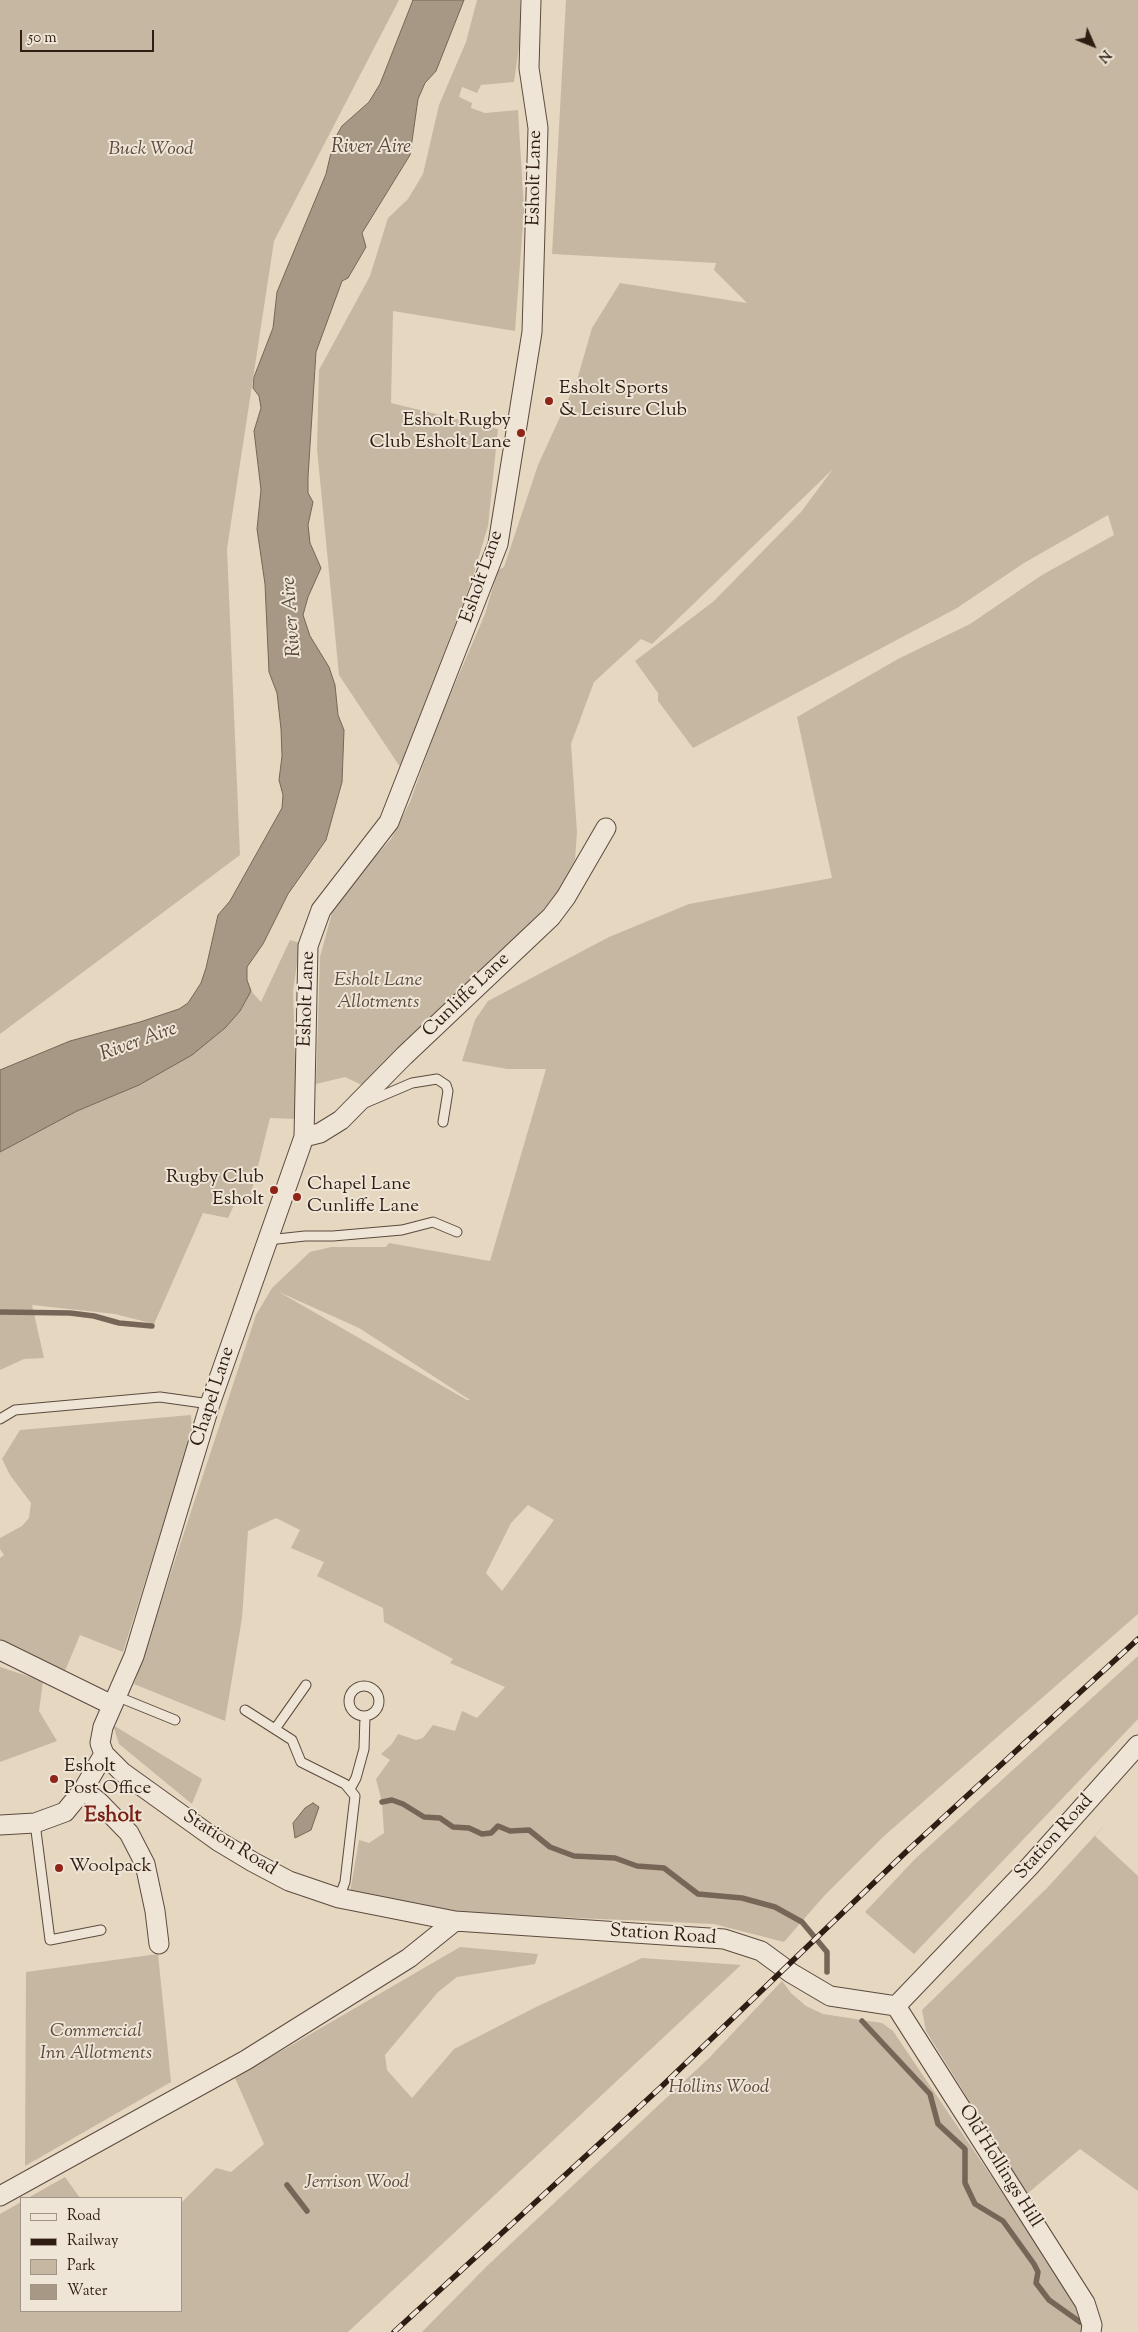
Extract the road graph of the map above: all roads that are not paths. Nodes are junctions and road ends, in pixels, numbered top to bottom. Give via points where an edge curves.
1 (530, 0) edge
2 (606, 828) dead end
3 (304, 1087) joint
4 (352, 1109) junction
5 (443, 1122) dead end
6 (304, 1137) junction
7 (457, 1232) dead end
8 (267, 1240) junction
9 (210, 1404) junction
10 (0, 1419) edge
11 (0, 1650) edge
12 (306, 1685) dead end
13 (114, 1700) junction
14 (245, 1710) dead end
15 (364, 1716) dead end
16 (176, 1720) dead end
17 (274, 1729) junction
18 (1138, 1745) edge
19 (104, 1754) junction
20 (350, 1789) junction
21 (83, 1790) junction
22 (35, 1823) junction
23 (0, 1825) edge
24 (339, 1898) junction
25 (455, 1921) junction
26 (101, 1930) dead end
27 (159, 1944) dead end
28 (896, 2006) junction
29 (0, 2196) edge
30 (1091, 2332) edge

1 - 3 street, Esholt Lane via 529,68 538,128 532,332 498,544 389,822 321,910 308,946
2 - 4 street, Cunliffe Lane via 551,917
3 - 6 street, Chapel Lane
4 - 5 lane via 412,1084 437,1079 448,1091
4 - 6 street, Cunliffe Lane via 330,1128
6 - 8 street, Chapel Lane
7 - 8 lane via 433,1222 402,1230
8 - 9 street, Chapel Lane
9 - 10 lane via 160,1397 15,1410
9 - 13 street, Chapel Lane via 134,1656
11 - 13 street
12 - 17 lane
13 - 16 lane
13 - 19 street, Chapel Lane via 100,1743
14 - 17 lane
15 - 20 lane via 364,1749
17 - 20 lane via 292,1740 301,1762
18 - 28 street, Station Road via 1030,1866
19 - 21 street
19 - 24 street, Station Road via 122,1772 218,1841 289,1880
20 - 24 lane via 355,1796 352,1830 345,1882
21 - 22 street via 66,1812
21 - 27 street via 129,1833 146,1864
22 - 23 street
22 - 26 lane via 50,1940
24 - 25 street, Station Road
25 - 28 street, Station Road via 724,1939 761,1950 830,1996
25 - 29 street via 410,1958 246,2060
28 - 30 street, Old Hollings Hill via 1085,2304

